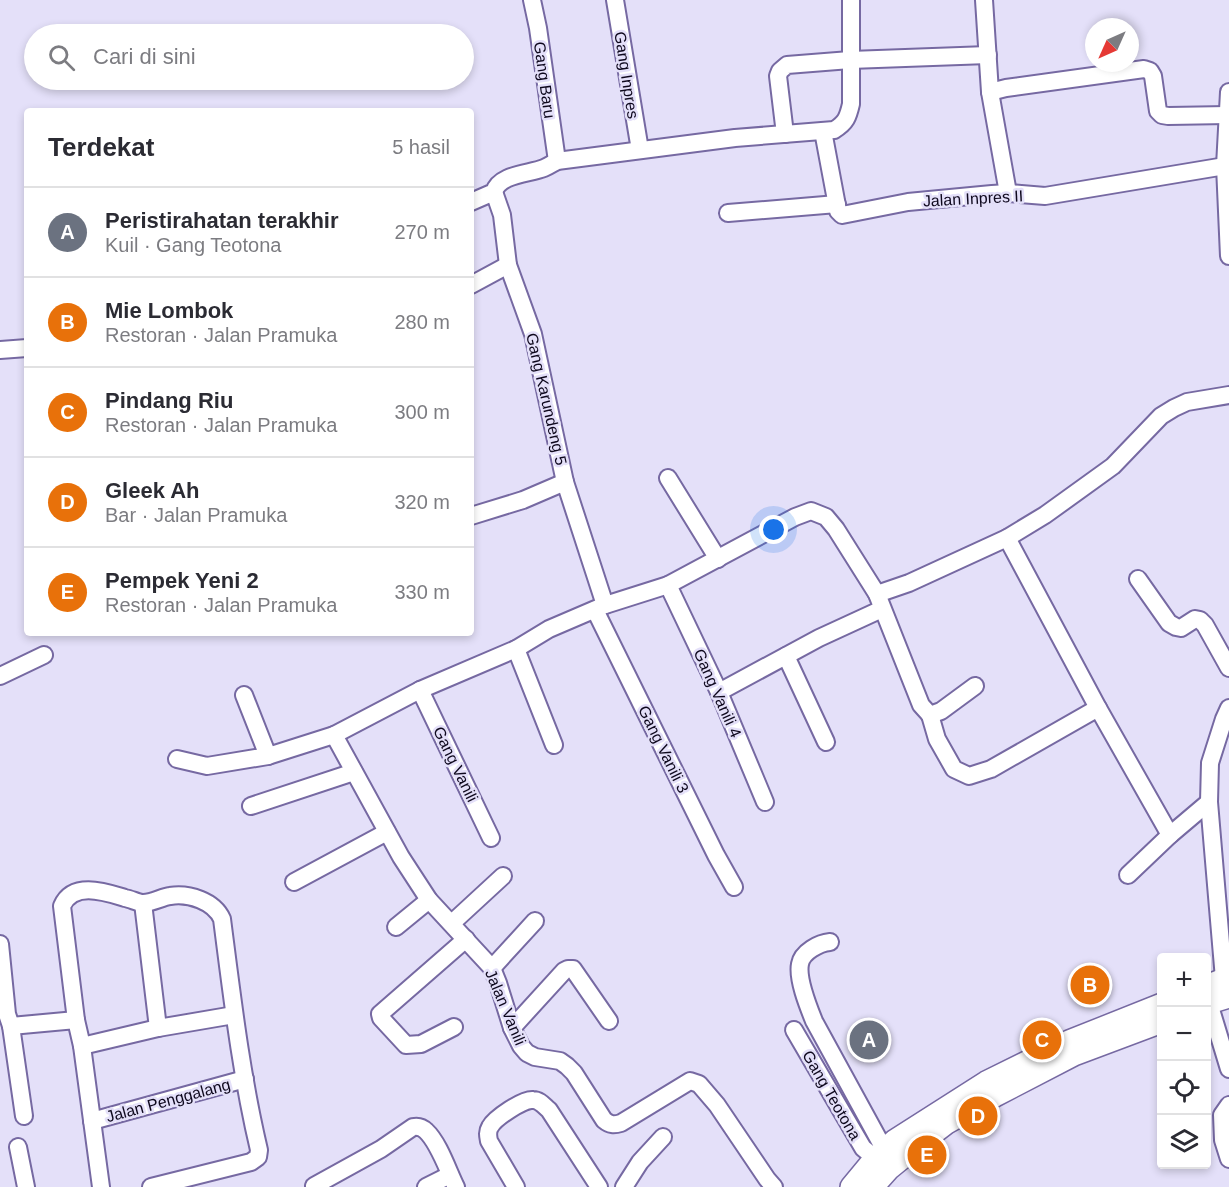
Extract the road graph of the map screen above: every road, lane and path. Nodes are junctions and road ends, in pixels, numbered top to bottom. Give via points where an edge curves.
1 (532, 0) edge
2 (615, 0) edge
3 (851, 0) edge
4 (984, 0) edge
5 (988, 55) junction
6 (850, 60) junction
7 (990, 92) junction
8 (1229, 92) edge
9 (1228, 115) edge
10 (824, 131) junction
11 (785, 134) junction
12 (640, 150) junction
13 (557, 160) junction
14 (1226, 171) edge
15 (494, 192) junction
16 (1008, 193) junction
17 (474, 201) edge
18 (837, 204) junction
19 (728, 213) dead end
20 (1229, 256) edge
21 (508, 265) junction
22 (474, 283) edge
23 (24, 348) edge
24 (0, 350) edge
25 (1229, 395) edge
26 (668, 478) dead end
27 (565, 482) junction
28 (474, 515) edge
29 (1007, 538) junction
30 (718, 559) junction
31 (1138, 579) dead end
32 (668, 585) junction
33 (880, 602) junction
34 (600, 607) junction
35 (516, 649) junction
36 (44, 655) dead end
37 (786, 656) junction
38 (1229, 668) edge
39 (0, 676) edge
40 (975, 686) dead end
41 (420, 690) junction
42 (719, 692) junction
43 (244, 695) dead end
44 (1098, 708) junction
45 (930, 715) junction
46 (1227, 717) edge
47 (334, 735) junction
48 (826, 742) dead end
49 (554, 745) dead end
50 (268, 756) junction
51 (177, 759) dead end
52 (354, 772) junction
53 (765, 802) dead end
54 (1209, 802) junction
55 (251, 806) dead end
56 (387, 832) junction
57 (1170, 835) junction
58 (491, 838) dead end
59 (1128, 874) dead end
60 (503, 876) dead end
61 (294, 882) dead end
62 (734, 887) dead end
63 (429, 900) junction
64 (142, 903) junction
65 (535, 921) dead end
66 (452, 923) junction
67 (396, 927) dead end
68 (466, 939) junction
69 (830, 942) dead end
70 (0, 944) edge
71 (492, 968) junction
72 (1220, 993) edge
73 (1157, 1006) edge
74 (234, 1015) junction
75 (6, 1018) edge
76 (76, 1020) junction
77 (609, 1021) dead end
78 (1157, 1024) edge
79 (454, 1027) dead end
80 (158, 1028) junction
81 (512, 1028) junction
82 (794, 1030) dead end
83 (82, 1046) junction
84 (1229, 1069) edge
85 (245, 1079) junction
86 (990, 1089) junction
87 (1229, 1105) edge
88 (24, 1116) dead end
89 (92, 1121) junction
90 (663, 1137) dead end
91 (18, 1147) dead end
92 (879, 1153) junction
93 (1229, 1160) edge
94 (453, 1181) edge
95 (314, 1186) edge
96 (26, 1187) edge
97 (101, 1187) edge
98 (151, 1187) edge
99 (426, 1187) edge
100 (516, 1187) edge
101 (599, 1187) edge
102 (624, 1187) edge
103 (774, 1187) edge
104 (851, 1187) edge
105 (873, 1187) edge

1 - 13 street, Gang Baru
2 - 12 street, Gang Inpres
3 - 6 street
4 - 5 street
5 - 6 street
5 - 7 street
6 - 10 street via 849,115 842,125
6 - 11 street via 792,63 780,71
7 - 9 street via 1144,69 1153,76 1162,115
7 - 16 street
8 - 9 street
9 - 14 street
10 - 11 street
10 - 18 street
11 - 12 street
12 - 13 street
13 - 15 street via 547,167 502,180
14 - 16 street, Jalan Inpres II via 1045,196
14 - 20 street
15 - 17 street
15 - 21 street, Gang Karundeng 5 via 502,215
16 - 18 street, Jalan Inpres II via 908,202 844,215 839,213
18 - 19 street
21 - 22 street
21 - 27 street, Gang Karundeng 5 via 533,334
23 - 24 street
25 - 29 street via 1187,402 1161,416 1113,466
26 - 30 street
27 - 28 street
27 - 34 street, Gang Karundeng 5
29 - 33 street via 909,583
29 - 44 street
30 - 32 street
30 - 33 street via 811,511 826,517 836,529
31 - 38 street via 1169,623 1181,628 1195,619 1203,623
32 - 34 street
32 - 42 street, Gang Vanili 4
33 - 37 street
33 - 45 street via 921,705
34 - 35 street via 549,629
34 - 62 street, Gang Vanili 3
35 - 41 street
35 - 49 street
36 - 39 street
37 - 42 street
37 - 48 street
40 - 45 street
41 - 47 street
41 - 58 street, Gang Vanili
42 - 53 street, Gang Vanili 4
43 - 50 street
44 - 45 street via 991,769 969,776 954,769 936,739
44 - 57 street
46 - 54 street via 1210,763
47 - 50 street
47 - 52 street, Jalan Vanili
50 - 51 street via 207,766
52 - 55 street
52 - 56 street, Jalan Vanili
54 - 57 street
54 - 72 street
56 - 61 street
56 - 63 street, Jalan Vanili
57 - 59 street
60 - 66 street
63 - 66 street, Jalan Vanili
63 - 67 street
64 - 74 street via 185,895 210,904 219,912
64 - 76 street via 89,889 65,899 62,906
64 - 80 street
65 - 71 street
66 - 68 street, Jalan Vanili
68 - 71 street, Jalan Vanili
68 - 79 street via 380,1014 406,1045 421,1044
69 - 92 street via 806,953 800,962 800,976 814,1021
70 - 75 street
71 - 81 street, Jalan Vanili
72 - 84 street
73 - 86 main road via 1069,1041
74 - 80 street
74 - 85 street
75 - 76 street
75 - 88 street
76 - 83 street
77 - 81 street via 573,969 568,969
78 - 86 main road
80 - 83 street
81 - 103 street, Jalan Vanili via 527,1053 567,1066 609,1124 621,1123 690,1081 699,1084
82 - 92 street, Gang Teotona via 863,1148
83 - 89 street
85 - 89 street, Jalan Penggalang
85 - 98 street via 260,1149 258,1157
86 - 92 main road via 895,1140
86 - 105 main road via 888,1169
87 - 93 street via 1222,1115
89 - 97 street
90 - 102 street
91 - 96 street
92 - 104 main road
94 - 95 street via 429,1134 417,1126
94 - 99 street
100 - 101 street via 488,1133 493,1122 508,1110 531,1100 549,1110

